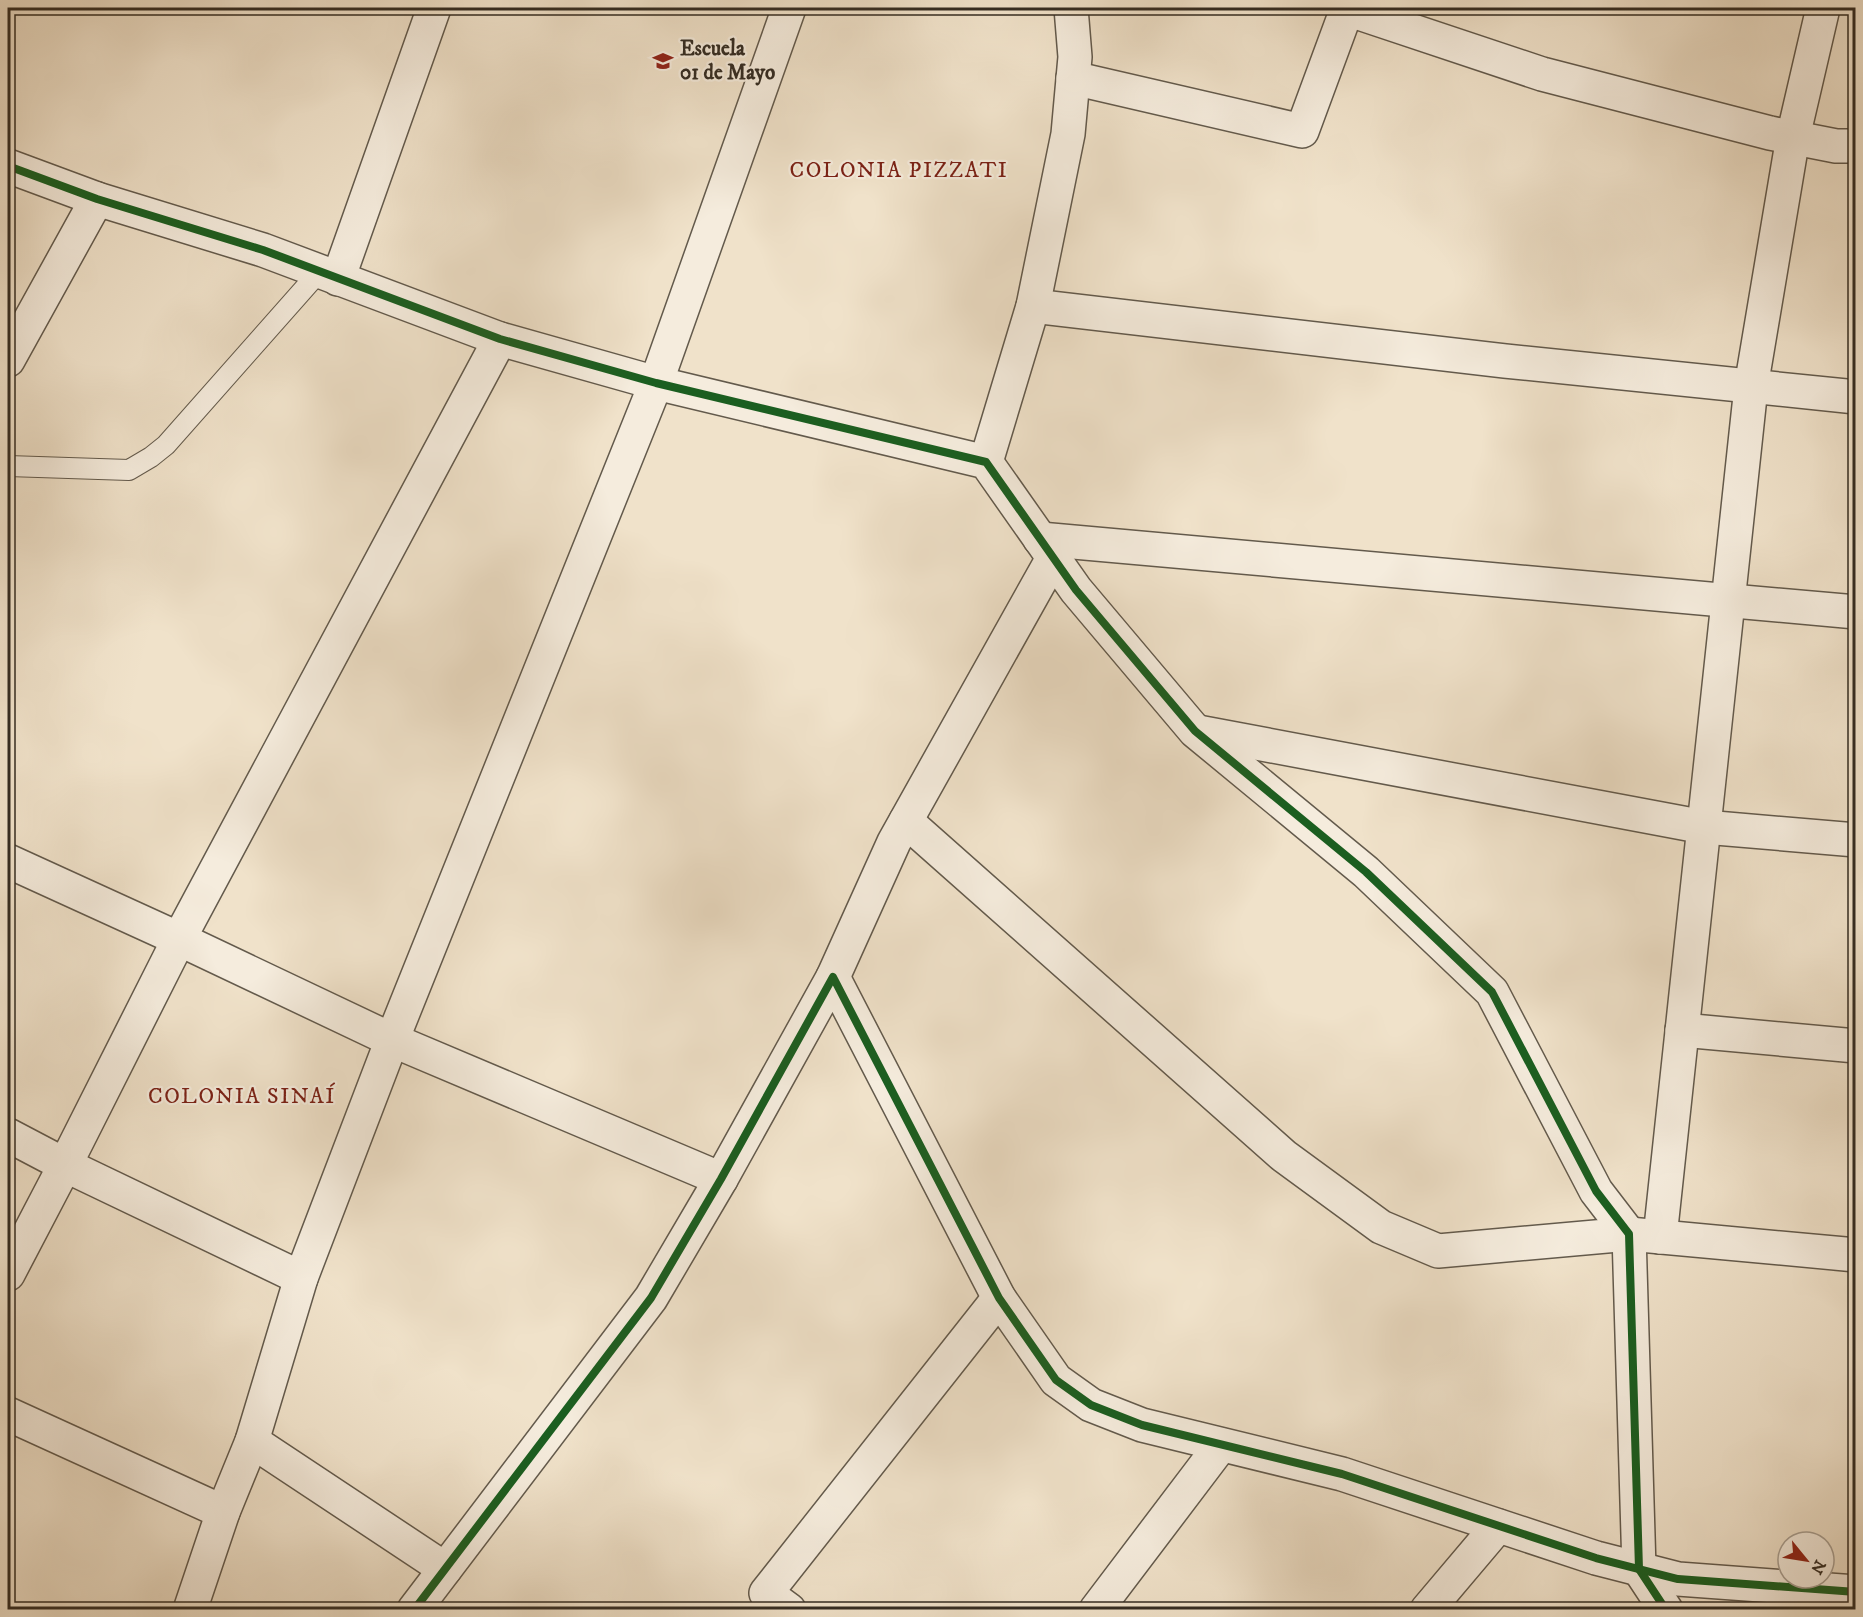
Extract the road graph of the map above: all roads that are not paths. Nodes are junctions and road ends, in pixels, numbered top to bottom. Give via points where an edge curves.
1 (434, 8) edge
2 (789, 8) edge
3 (1071, 8) edge
4 (1346, 8) edge
5 (1823, 8) edge
6 (1073, 78) junction
7 (1793, 137) junction
8 (1856, 146) edge
9 (8, 166) edge
10 (97, 200) junction
11 (329, 275) junction
12 (1033, 306) junction
13 (500, 339) junction
14 (8, 360) edge
15 (656, 383) junction
16 (1751, 387) junction
17 (1856, 397) edge
18 (986, 462) junction
19 (8, 466) edge
20 (1047, 548) junction
21 (1728, 601) junction
22 (1856, 612) edge
23 (1195, 731) junction
24 (906, 821) junction
25 (1704, 827) junction
26 (1856, 840) edge
27 (8, 861) edge
28 (179, 939) junction
29 (833, 977) junction
30 (1682, 1030) junction
31 (392, 1040) junction
32 (1856, 1046) edge
33 (8, 1135) edge
34 (66, 1165) junction
35 (720, 1179) junction
36 (1644, 1235) junction
37 (1856, 1255) edge
38 (8, 1274) edge
39 (301, 1278) junction
40 (999, 1298) junction
41 (8, 1414) edge
42 (252, 1441) junction
43 (1221, 1445) junction
44 (223, 1512) junction
45 (1498, 1526) junction
46 (445, 1569) junction
47 (1640, 1569) junction
48 (1856, 1592) edge
49 (769, 1604) edge
50 (422, 1608) edge
51 (190, 1610) edge
52 (1096, 1610) edge
53 (1427, 1610) edge
54 (1666, 1610) edge

1 - 11 street
2 - 15 street
3 - 6 street
4 - 6 street via 1302,132
4 - 7 street via 1542,74
5 - 7 street
6 - 12 street via 1068,134
7 - 8 street
7 - 16 street
9 - 10 street
10 - 11 street via 263,250
10 - 14 street
11 - 13 street
11 - 19 lane via 166,446 151,457 129,470
12 - 16 street
12 - 18 street
13 - 15 street
13 - 28 street
15 - 18 street
15 - 31 street
16 - 17 street
16 - 21 street
18 - 20 street
20 - 21 street
20 - 23 street via 1076,590
20 - 24 street
21 - 22 street
21 - 25 street
23 - 25 street
23 - 36 street via 1366,872 1492,992 1596,1191
24 - 29 street
24 - 36 street via 1284,1156 1381,1227 1438,1251
25 - 26 street
25 - 30 street
27 - 28 street
28 - 31 street
28 - 34 street
29 - 35 street
29 - 40 street
30 - 32 street
30 - 36 street
31 - 35 street
31 - 39 street
33 - 34 street
34 - 38 street
34 - 39 street
35 - 46 street via 651,1298
36 - 37 street
36 - 47 street
39 - 42 street
40 - 43 street via 1056,1380 1091,1405 1142,1425
40 - 49 street
41 - 44 street
42 - 44 street
42 - 46 street
43 - 45 street via 1342,1474
43 - 52 street
44 - 51 street
45 - 47 street
45 - 53 street
46 - 50 street
47 - 48 street via 1678,1579
47 - 54 street

